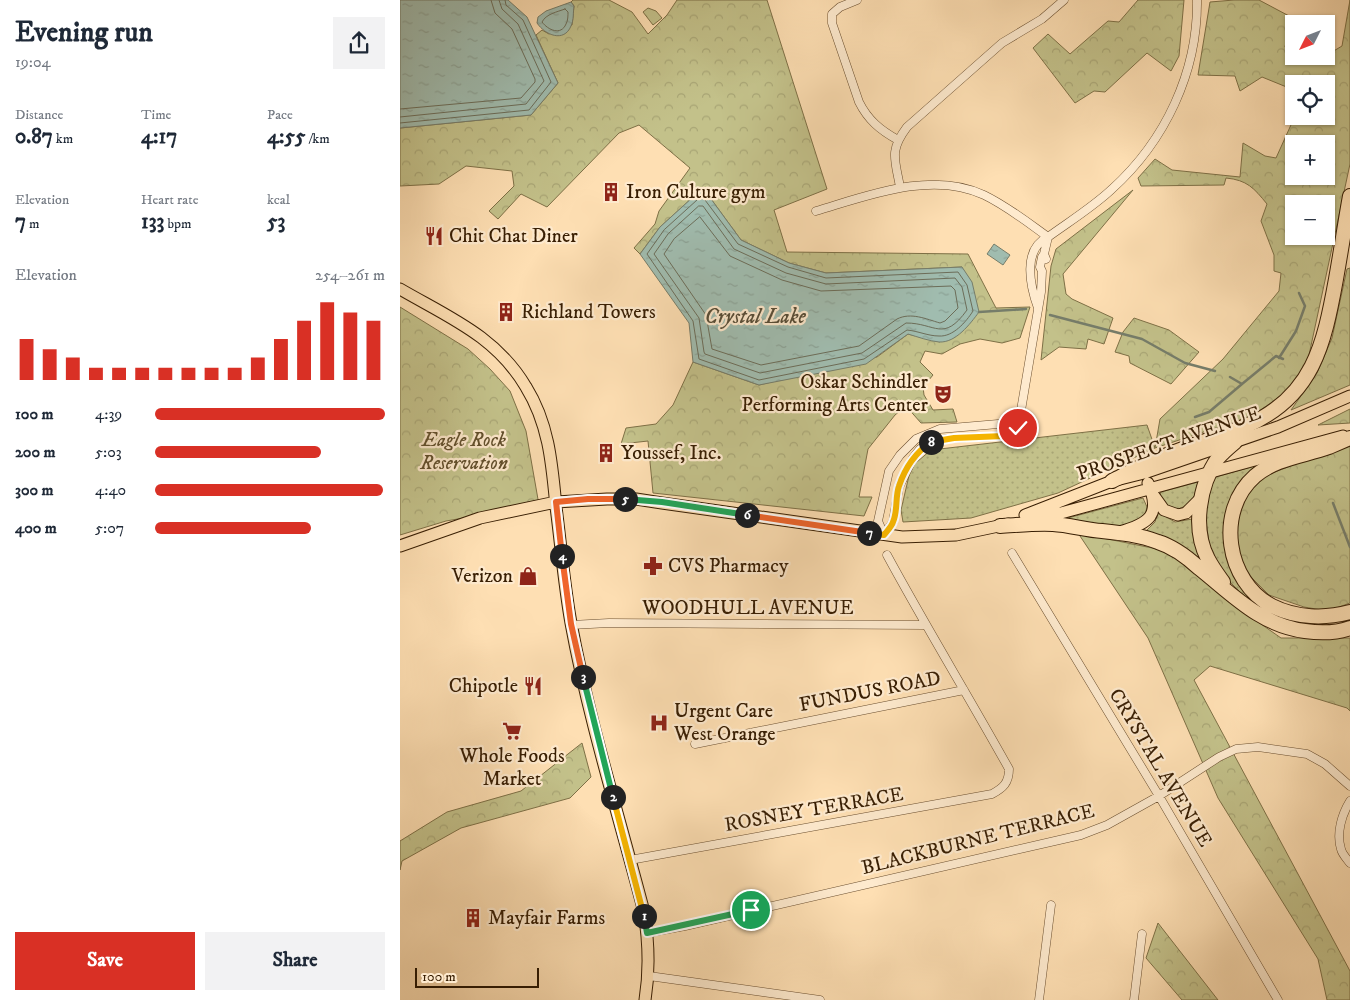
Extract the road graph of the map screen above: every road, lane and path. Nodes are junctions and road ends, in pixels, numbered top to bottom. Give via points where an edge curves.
1 (857, 0) edge
2 (1064, 0) edge
3 (1197, 0) edge
4 (898, 140) junction
5 (900, 187) junction
6 (1350, 196) edge
7 (816, 211) dead end
8 (1048, 237) junction
9 (400, 289) edge
10 (1038, 308) junction
11 (1350, 396) edge
12 (1018, 428) junction
13 (1350, 436) edge
14 (1235, 442) junction
15 (1210, 472) junction
16 (1144, 473) junction
17 (1112, 481) junction
18 (1150, 488) junction
19 (1201, 498) junction
20 (556, 502) junction
21 (1000, 526) junction
22 (1118, 533) junction
23 (884, 535) junction
24 (400, 546) edge
25 (1012, 553) dead end
26 (887, 555) dead end
27 (1237, 599) junction
28 (1350, 612) edge
29 (571, 624) junction
30 (925, 625) junction
31 (1350, 628) edge
32 (964, 690) junction
33 (694, 744) dead end
34 (1350, 786) edge
35 (1159, 796) junction
36 (1350, 801) edge
37 (630, 860) junction
38 (1350, 863) edge
39 (1051, 905) dead end
40 (647, 933) junction
41 (1142, 934) dead end
42 (649, 976) junction
43 (645, 1000) edge
44 (820, 1000) edge
45 (1039, 1000) edge
46 (1134, 1000) edge
47 (1278, 1000) edge

1 - 4 street via 832,14 832,23 865,114 874,125
2 - 4 street via 1042,19 1002,43 907,127
3 - 8 street via 1193,46 1180,92 1158,137 1141,160 1111,190
4 - 5 street via 894,154
5 - 7 street
5 - 8 street via 922,184 982,194
6 - 17 highway via 1323,339 1316,359 1297,389 1275,410 1246,426 1153,460
8 - 10 street via 1040,267
8 - 10 street via 1035,247 1030,263 1033,295
9 - 20 main road via 470,328 500,353 521,379 540,415 548,440
10 - 12 street
11 - 14 main road, PROSPECT AVENUE
12 - 23 street via 1004,436 932,441 920,449 899,487 893,522
12 - 23 street via 998,424 940,429 916,439 889,471 878,521
13 - 15 main road, PROSPECT AVENUE via 1300,446
13 - 28 highway via 1329,447 1281,461 1255,476 1239,497 1230,532 1232,552 1242,576 1258,596 1272,606 1287,612 1325,617
14 - 15 highway via 1218,458
14 - 16 main road, PROSPECT AVENUE
15 - 18 main road, PROSPECT AVENUE
15 - 19 highway
16 - 17 main road, PROSPECT AVENUE
16 - 18 main road
17 - 21 main road, PROSPECT AVENUE
18 - 19 main road via 1159,504 1171,514 1186,512
18 - 21 main road, PROSPECT AVENUE
18 - 22 main road via 1154,508 1152,515 1142,525
19 - 27 highway via 1201,539 1207,558
20 - 23 main road, PROSPECT AVENUE via 636,499
20 - 24 main road, PROSPECT AVENUE via 473,520
20 - 29 main road
21 - 22 highway via 1053,524
21 - 23 main road, PROSPECT AVENUE via 956,535
22 - 27 highway via 1170,547
25 - 35 street, CRYSTAL AVENUE
26 - 30 street
27 - 31 highway via 1275,624 1293,629 1314,632
29 - 30 street, WOODHULL AVENUE
29 - 37 main road via 589,707
30 - 32 street
32 - 33 street, FUNDUS ROAD
32 - 37 street, ROSNEY TERRACE via 1009,769 1006,784 992,794
34 - 35 street, BLACKBURNE TERRACE via 1325,764 1307,754 1258,747 1236,749 1219,757
35 - 40 street, BLACKBURNE TERRACE via 1107,825 1081,835
35 - 47 street, CRYSTAL AVENUE
36 - 38 street via 1340,829 1341,849
37 - 40 main road
39 - 45 street
40 - 42 main road
41 - 46 street
42 - 43 main road
42 - 44 street

